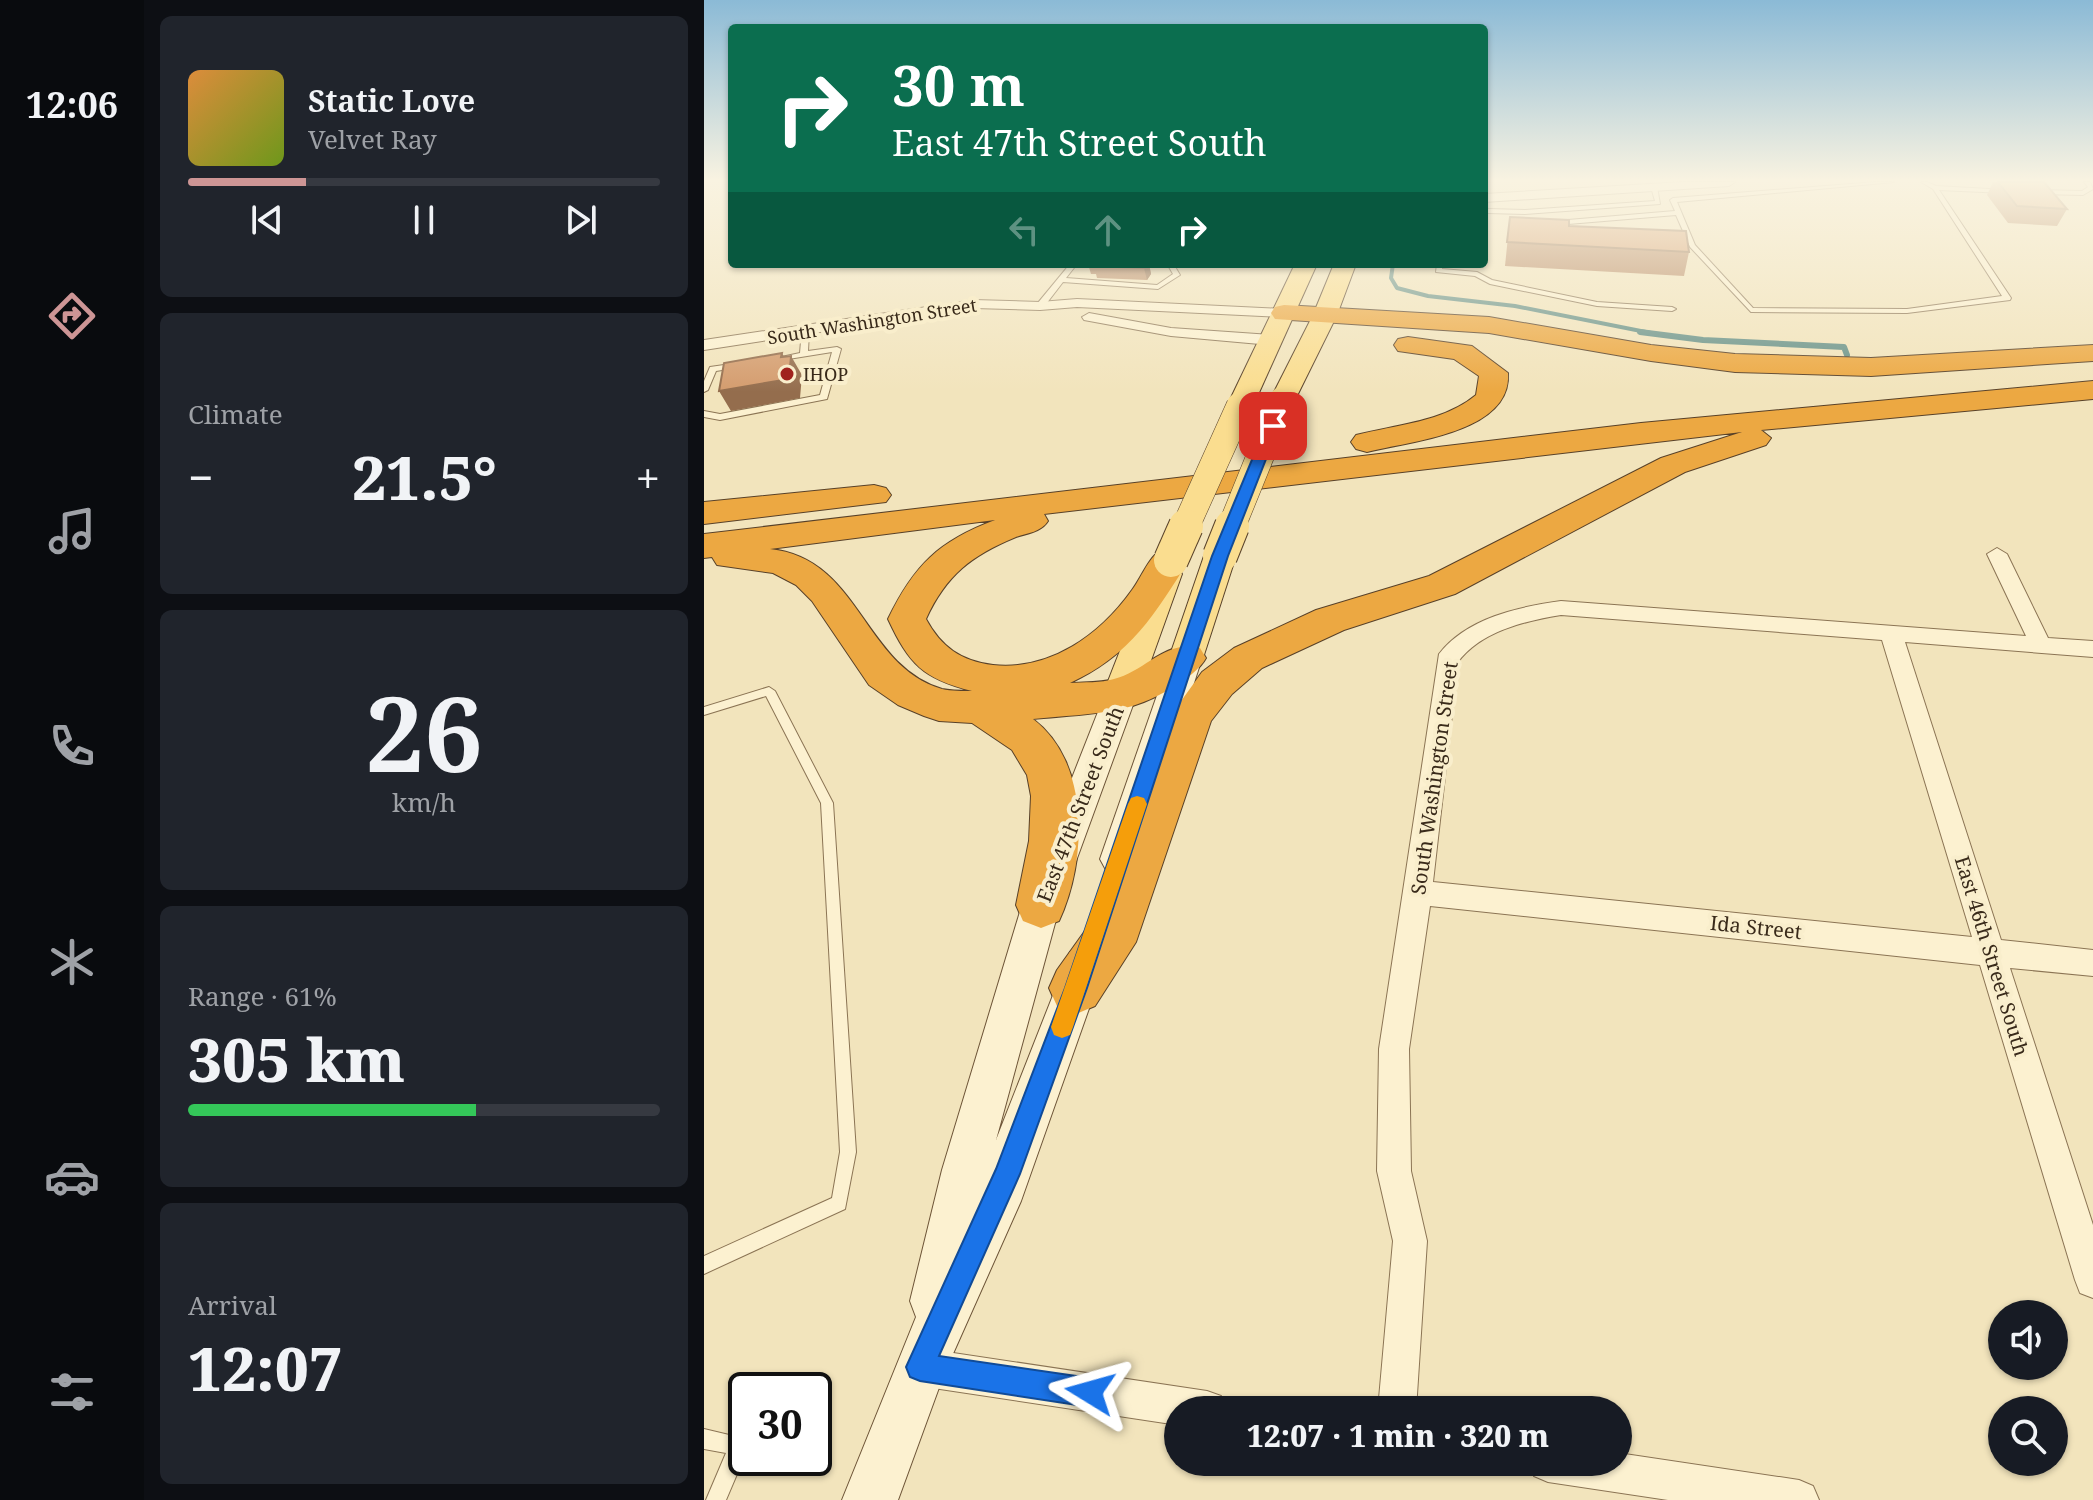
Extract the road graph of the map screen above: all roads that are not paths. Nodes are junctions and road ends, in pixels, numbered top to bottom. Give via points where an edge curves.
1 (1698, 252) edge
2 (1977, 252) edge
3 (1071, 268) edge
4 (1173, 268) edge
5 (1304, 268) edge
6 (1343, 268) edge
7 (1439, 268) edge
8 (1061, 280) junction
9 (1040, 306) junction
10 (1672, 309) dead end
11 (1284, 313) junction
12 (1318, 328) junction
13 (805, 331) junction
14 (1271, 340) junction
15 (704, 345) edge
16 (2093, 353) edge
17 (804, 354) junction
18 (2093, 360) edge
19 (759, 362) edge
20 (744, 364) edge
21 (704, 390) edge
22 (2093, 390) edge
23 (1928, 403) junction
24 (704, 414) edge
25 (1367, 442) junction
26 (1158, 489) junction
27 (704, 513) edge
28 (704, 546) edge
29 (1997, 554) dead end
30 (704, 559) edge
31 (1171, 560) junction
32 (1891, 633) junction
33 (2041, 645) junction
34 (2093, 649) edge
35 (1186, 658) junction
36 (1121, 694) junction
37 (980, 708) junction
38 (704, 711) edge
39 (1418, 893) junction
40 (1041, 905) junction
41 (1991, 952) junction
42 (2093, 963) edge
43 (1076, 988) junction
44 (704, 1265) edge
45 (2093, 1280) edge
46 (920, 1367) junction
47 (1398, 1396) edge
48 (1164, 1404) edge
49 (704, 1439) edge
50 (1632, 1475) edge
51 (716, 1500) edge
52 (870, 1500) edge
53 (1799, 1500) edge

1 - 2 lane via 1751,310 1907,311 2007,298
3 - 8 lane
4 - 8 lane via 1177,275 1158,287
5 - 11 main road, East 47th Street South
6 - 12 main road, East 47th Street South
7 - 10 lane via 1597,304
8 - 9 lane
9 - 11 street, South Washington Street via 1077,303
9 - 13 street, South Washington Street via 974,304
9 - 14 street, South Washington Street via 1171,332
11 - 12 highway
11 - 14 main road, East 47th Street South
12 - 14 highway
12 - 16 highway via 1489,325 1735,363 1871,367
12 - 25 highway via 1462,352 1493,373 1495,388 1485,404 1465,416
12 - 35 main road, East 47th Street South, bridge via 1220,556
13 - 15 street, South Washington Street
13 - 17 lane
14 - 31 main road, East 47th Street South, bridge
17 - 19 lane
17 - 24 lane via 837,349 824,397 720,417
18 - 25 highway
20 - 21 lane via 713,369
22 - 23 highway
23 - 26 highway
23 - 43 highway via 1785,428 1673,465 1442,585 1330,620 1248,658 1217,683 1192,715 1118,926
25 - 27 highway
26 - 28 highway
26 - 31 highway via 1023,523 970,546 936,570 907,619 932,659 998,682 1034,678 1068,667 1116,634
29 - 33 street
30 - 37 highway via 738,556 780,562 809,576 883,674 939,705
31 - 36 main road, East 47th Street South
32 - 33 street, South Washington Street
32 - 39 street, South Washington Street via 1561,608 1467,637 1447,660
32 - 41 street, East 46th Street South
33 - 34 street, South Washington Street
35 - 36 highway
35 - 43 main road, East 47th Street South
36 - 37 highway
36 - 40 main road, East 47th Street South
37 - 40 highway via 1028,739 1051,779 1055,846
38 - 44 lane via 769,691 827,803 848,1152 839,1203
39 - 41 street, Ida Street
39 - 47 street, South Washington Street via 1394,1049 1394,1171 1410,1241
40 - 46 main road, East 47th Street South via 965,1170
41 - 42 street, Ida Street
41 - 45 street, East 46th Street South
43 - 46 main road, East 47th Street South via 997,1201
46 - 48 street
46 - 52 main road, East 47th Street South
49 - 51 lane via 739,1446
50 - 53 street

